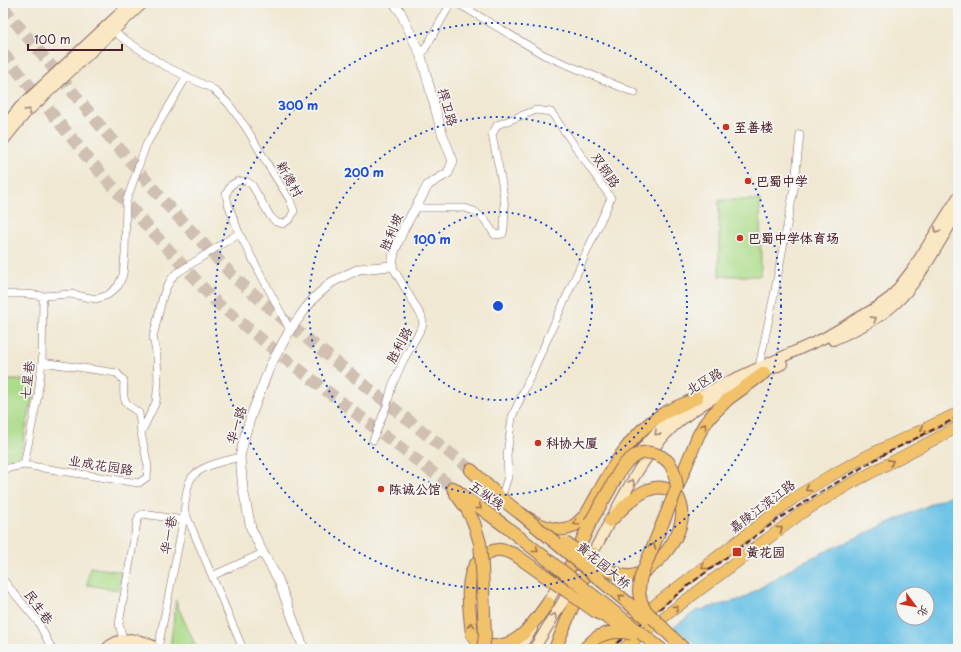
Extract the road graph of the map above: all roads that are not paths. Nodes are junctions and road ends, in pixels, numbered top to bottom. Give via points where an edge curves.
1 (132, 3) edge
2 (143, 3) edge
3 (394, 3) edge
4 (451, 3) edge
5 (457, 3) edge
6 (112, 31) junction
7 (421, 56) junction
8 (187, 76) junction
9 (635, 93) dead end
10 (3, 128) edge
11 (800, 134) dead end
12 (3, 141) edge
13 (958, 197) edge
14 (415, 208) junction
15 (958, 212) edge
16 (239, 233) junction
17 (392, 266) junction
18 (3, 294) edge
19 (43, 296) junction
20 (290, 330) junction
21 (42, 362) junction
22 (762, 370) junction
23 (697, 398) junction
24 (958, 413) edge
25 (958, 426) edge
26 (142, 433) junction
27 (373, 440) dead end
28 (240, 457) junction
29 (24, 465) junction
30 (3, 469) edge
31 (472, 470) tunnel mouth
32 (677, 488) junction
33 (504, 500) junction
34 (184, 512) junction
35 (520, 513) junction
36 (183, 520) junction
37 (610, 521) junction
38 (537, 523) junction
39 (263, 553) junction
40 (593, 553) junction
41 (570, 567) junction
42 (212, 576) junction
43 (4, 581) dead end
44 (548, 602) junction
45 (485, 636) junction
46 (647, 638) junction
47 (123, 639) junction
48 (52, 649) edge
49 (106, 649) edge
50 (127, 649) edge
51 (138, 649) edge
52 (158, 649) edge
53 (244, 649) edge
54 (304, 649) edge
55 (483, 649) edge
56 (488, 649) edge
57 (519, 649) edge
58 (534, 649) edge
59 (555, 649) edge
60 (584, 649) edge
61 (601, 649) edge
62 (623, 649) edge
63 (660, 649) edge
64 (684, 649) edge

1 - 10 main road via 19,108
2 - 6 main road
3 - 7 street, 捍卫路
4 - 7 street
5 - 9 street via 544,55
6 - 8 street, 新德村 via 163,65
12 -> 6 main road via 25,114
7 - 14 street, 捍卫路 via 442,133 453,162 448,173 428,186
8 - 16 street, 新德村 via 213,89 228,103 247,129 294,211 290,219 283,224 276,222 252,185 246,181 238,181 231,185 226,194
8 - 19 street via 146,145 126,202 123,275 118,286 108,295 96,299 71,294
11 - 22 street via 795,183
13 -> 22 main road, 北区路 via 912,270 890,297 824,338
14 - 17 street, 胜利坡 via 394,252
14 - 33 street, 双钢路 via 466,208 484,219 495,235 503,234 504,197 492,135 497,126 536,110 551,112 611,198 512,417
22 -> 15 main road, 北区路 via 866,324 896,303 920,274
16 - 20 street, 新德村
16 - 26 street via 174,275 167,286 153,337 158,369 156,402
17 - 20 street, 华一路 via 359,269 332,282 314,297
17 - 27 street, 胜利路 via 422,317 423,325 392,386
18 - 19 street
19 - 21 street, 七星巷
20 - 28 street, 华一路 via 270,366 251,416
21 - 26 street via 117,373 124,381 123,397 127,404 139,413
21 - 29 street, 七星巷
22 - 23 main road, 北区路 via 721,385
32 -> 22 highway via 704,425 720,406
37 -> 22 main road, 北区路 via 647,457 674,427 700,406
23 -> 38 highway via 671,410 639,433 620,456 586,515 579,522 564,529 554,529
23 -> 41 main road, 北区路 via 666,423 636,454
24 -> 61 main road, 嘉陵江滨江路 via 867,456 794,498
62 -> 25 main road via 803,512
26 - 29 street, 业成花园路 via 148,466 147,478 139,483
28 - 34 street, 华一巷 via 214,463 193,476
28 - 39 street, 华一路 via 251,528
29 - 30 street, 业成花园路
31 - 33 highway, 五纵线
32 - 41 highway, bridge via 675,472 662,457 644,453 631,458 622,468 590,523
64 -> 32 highway, bridge via 645,610 639,595 641,576
33 - 35 highway, 黄花园大桥
34 - 36 street, 华一巷
34 - 42 street
35 - 38 highway, bridge
64 -> 35 highway, 黄花园大桥, bridge
36 - 47 street via 143,514 139,516 119,624
36 - 52 street, 华一巷
37 - 38 highway, bridge via 631,501 647,490 658,487 669,489 678,496 683,510 682,522 674,542 663,556 644,571 631,576 619,575 604,568
37 - 40 main road, 北区路
39 - 42 street
39 - 54 street, 华一路 via 278,579
58 -> 40 main road, 北区路
40 - 59 highway
41 - 44 main road, 北区路
42 - 53 street
43 - 48 street, 民生巷 via 38,622
44 -> 46 highway, bridge via 530,627 511,642 492,646 481,644 472,634 468,588 470,576 476,564 489,552 502,549 514,554 595,611
44 - 57 main road, 北区路
45 -> 46 highway, 五纵线, bridge via 480,543 474,523 452,488 505,526
45 - 55 highway, bridge
45 - 56 highway, bridge
46 - 60 highway, bridge via 629,632 612,632 597,638
46 - 63 highway
47 - 49 main road
47 - 52 main road via 136,639
50 - 51 main road

